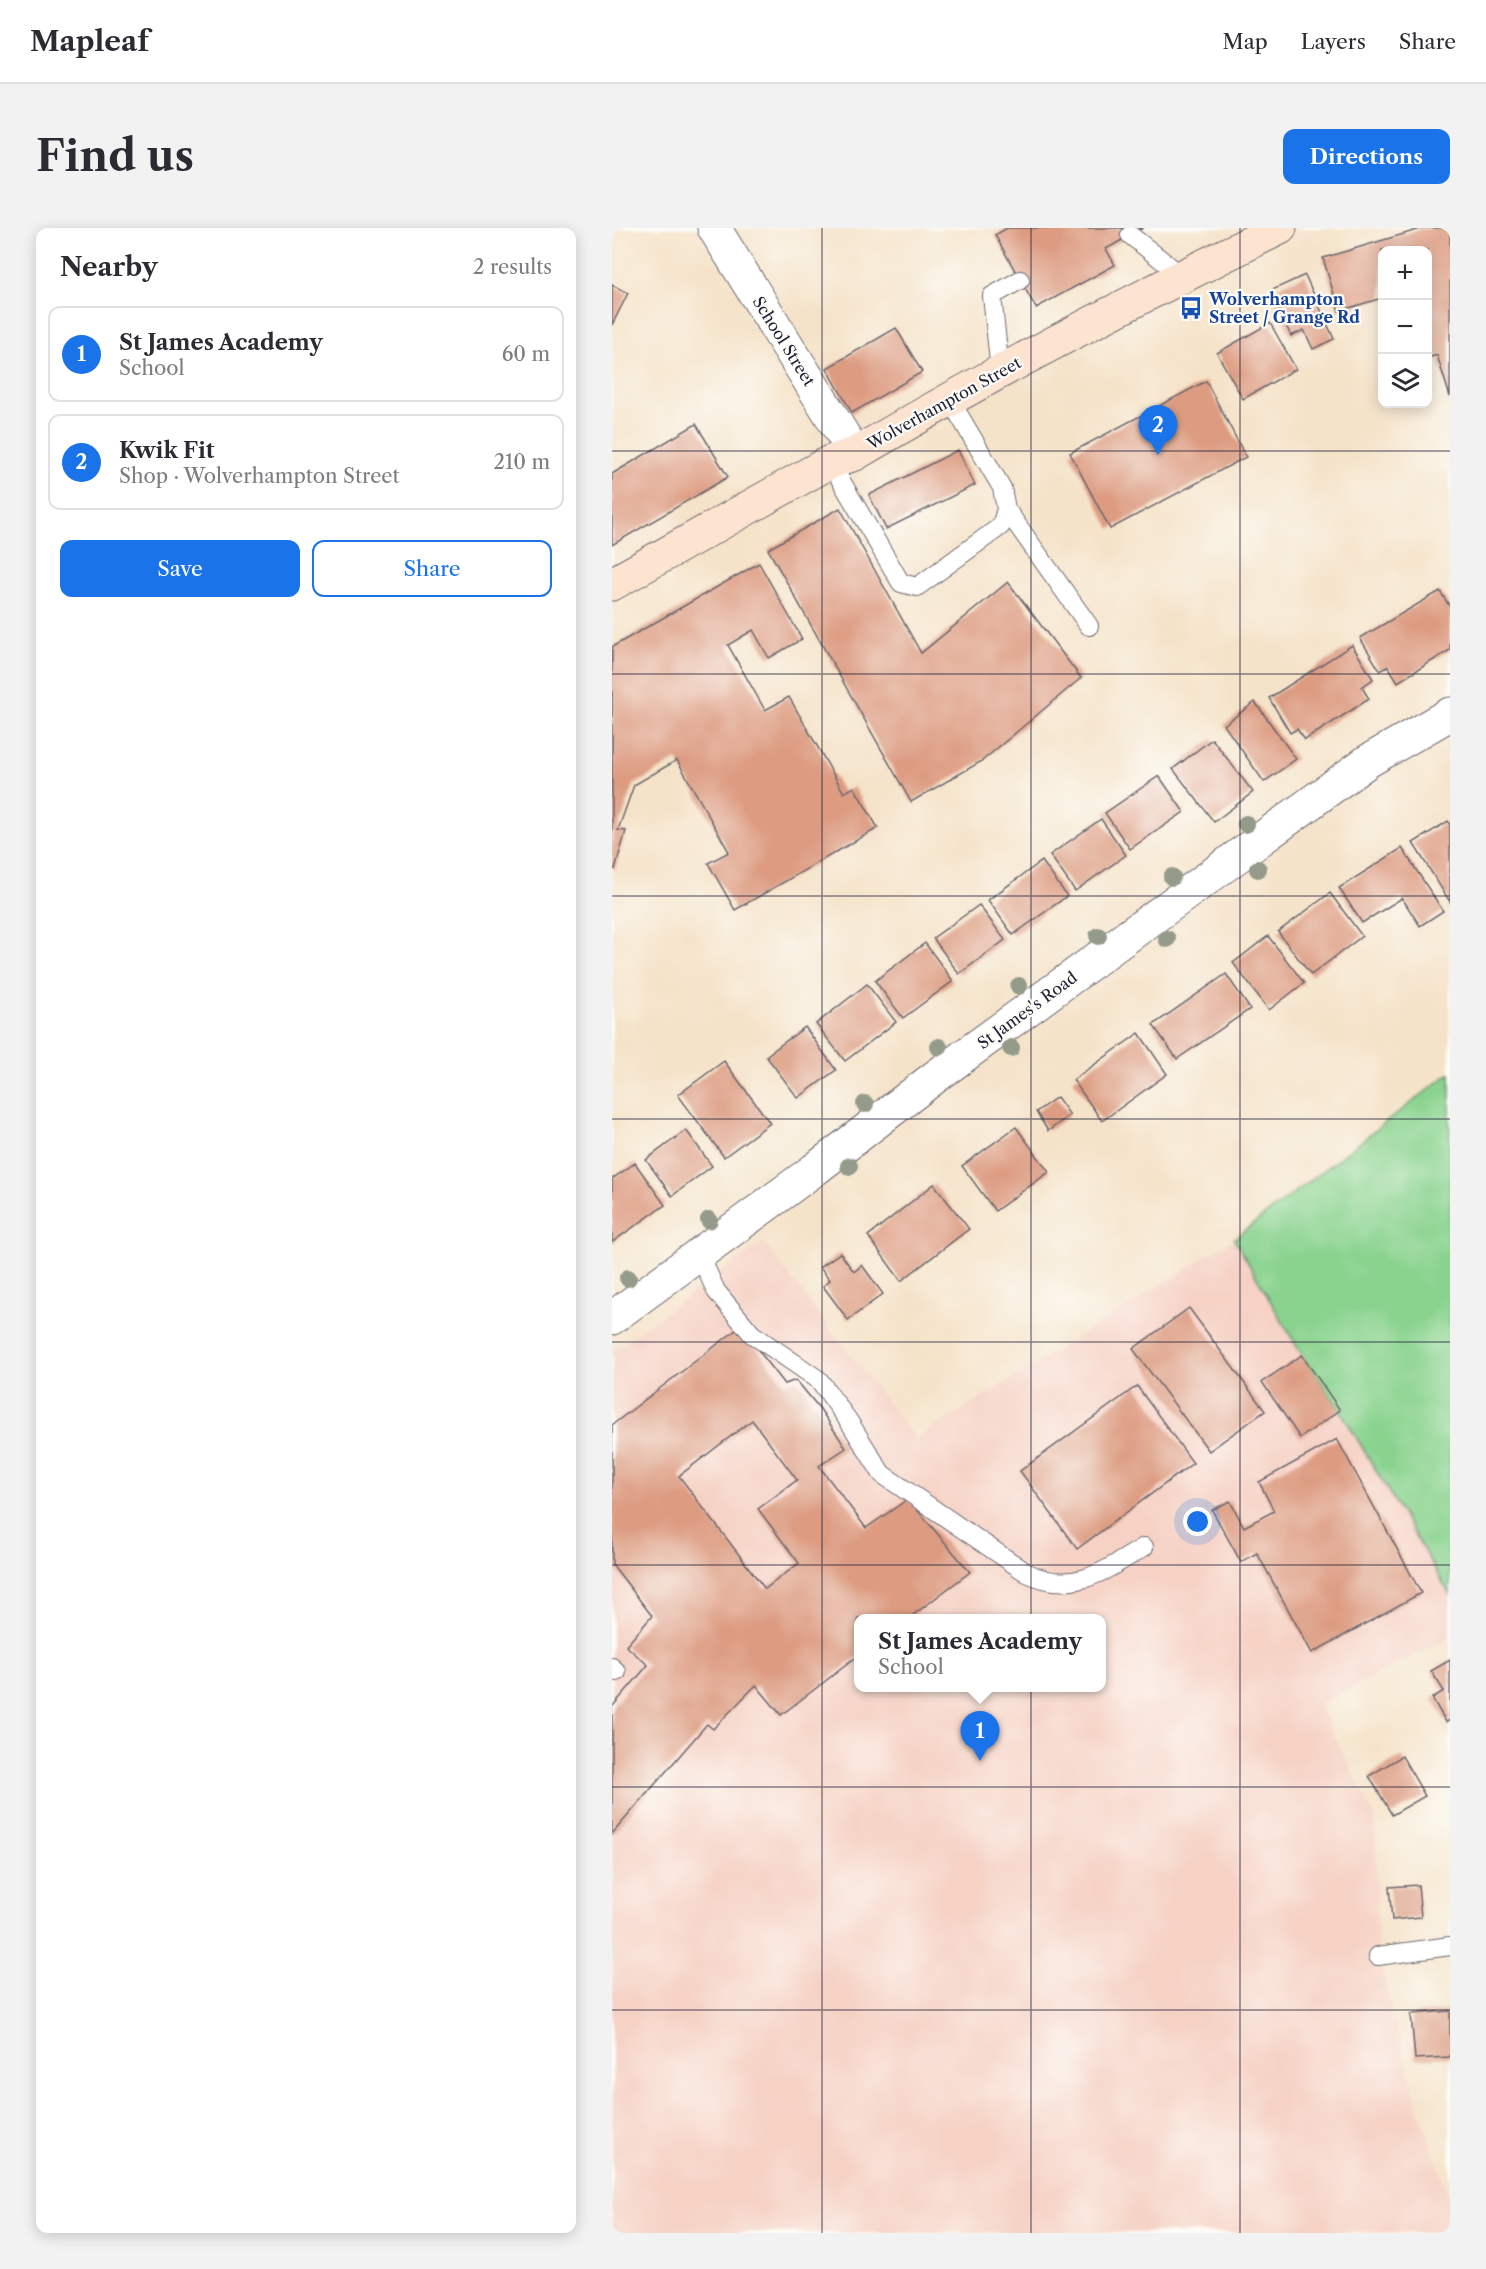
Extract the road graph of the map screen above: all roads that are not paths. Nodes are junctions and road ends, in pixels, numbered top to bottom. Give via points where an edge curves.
1 (714, 228) edge
2 (1280, 228) edge
3 (1130, 235) dead end
4 (1182, 276) junction
5 (1020, 280) dead end
6 (1000, 371) junction
7 (950, 398) junction
8 (842, 458) junction
9 (1006, 509) junction
10 (612, 584) edge
11 (1089, 626) dead end
12 (1450, 714) edge
13 (700, 1255) junction
14 (612, 1318) edge
15 (1144, 1547) dead end
16 (1450, 1946) edge
17 (1378, 1956) dead end

1 - 8 street, School Street
2 - 4 main road, Wolverhampton Street
3 - 4 lane
4 - 6 main road, Wolverhampton Street
5 - 6 lane via 992,296
6 - 7 main road, Wolverhampton Street
7 - 8 main road, Wolverhampton Street
7 - 9 lane via 1002,488
8 - 9 lane via 901,583 917,587 1001,526
8 - 10 main road, Wolverhampton Street
9 - 11 lane
12 - 13 street, St James's Road via 1368,761 935,1077
13 - 14 street, St James's Road
13 - 15 lane via 716,1292 752,1334 819,1380 882,1474 1027,1573 1070,1583 1098,1575
16 - 17 lane

